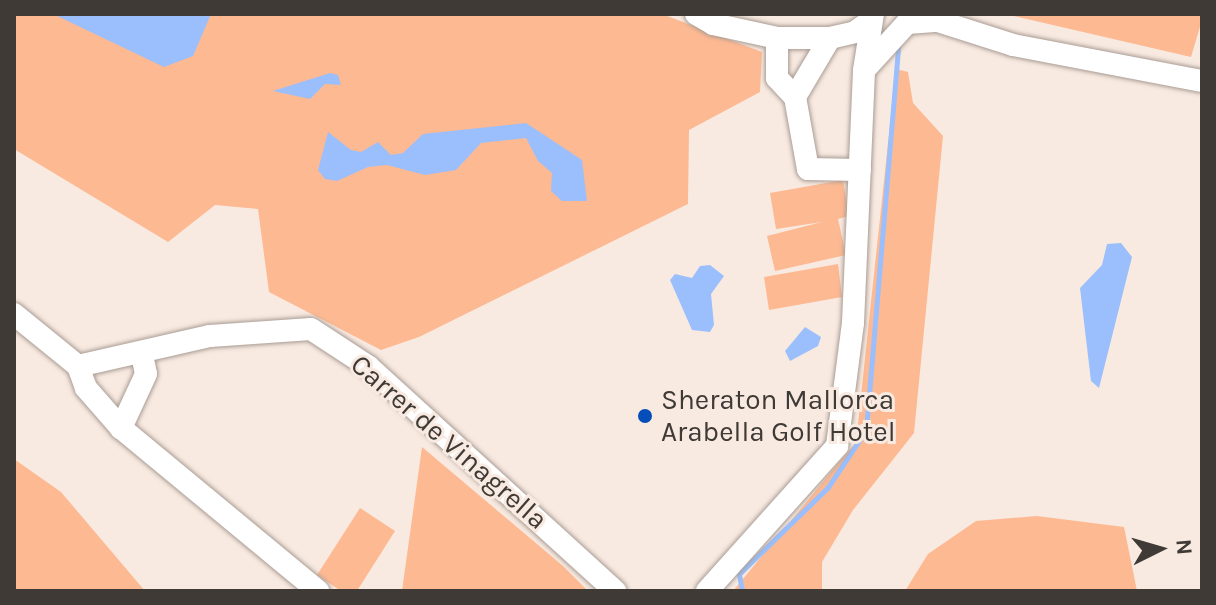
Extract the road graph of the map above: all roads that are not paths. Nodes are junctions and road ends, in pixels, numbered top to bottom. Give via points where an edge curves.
1 (696, 14) edge
2 (872, 17) edge
3 (935, 18) edge
4 (777, 38) junction
5 (830, 38) junction
6 (864, 70) junction
7 (1202, 81) edge
8 (795, 97) junction
9 (860, 170) junction
10 (14, 314) edge
11 (142, 355) junction
12 (78, 366) junction
13 (121, 428) junction
14 (318, 591) edge
15 (615, 591) edge
16 (707, 591) edge

1 - 4 street via 713,24
2 - 5 street via 855,32
2 - 6 street
3 - 6 street via 907,23
3 - 7 street via 1013,45
4 - 5 street
4 - 8 street via 777,78
5 - 8 street
6 - 9 street
8 - 9 street via 808,169
9 - 16 street via 853,323 837,446
10 - 12 street
11 - 12 street, Carrer de Vinagrella
11 - 13 street via 146,374
11 - 15 street, Carrer de Vinagrella via 210,336 311,329 369,367
12 - 13 street via 86,388
13 - 14 street

